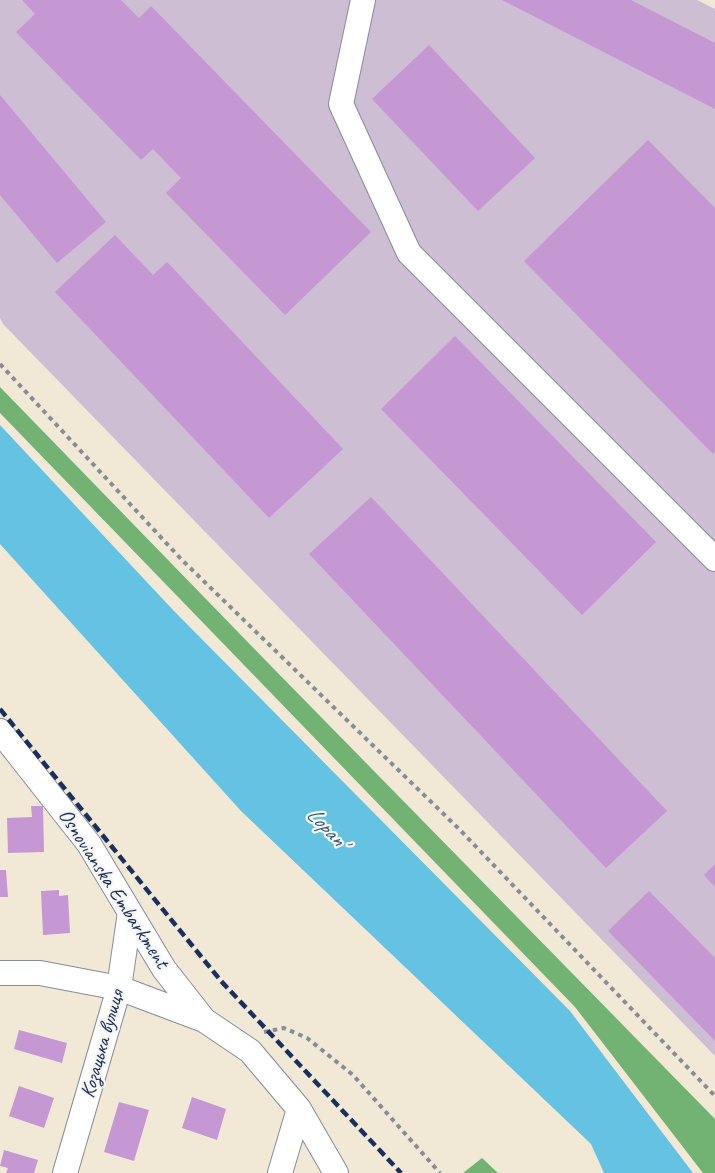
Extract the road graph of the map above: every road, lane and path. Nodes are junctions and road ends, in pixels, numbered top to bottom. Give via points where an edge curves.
1 (363, 0) edge
2 (0, 364) edge
3 (715, 559) edge
4 (0, 730) edge
5 (129, 912) junction
6 (0, 973) edge
7 (119, 988) junction
8 (204, 1020) junction
9 (256, 1042) junction
10 (715, 1096) edge
11 (299, 1108) junction
12 (65, 1173) edge
13 (280, 1173) edge
14 (336, 1173) edge
15 (440, 1173) edge

1 - 3 street via 341,105 409,253
2 - 10 path via 182,560 458,828
4 - 5 street, Osnovianska Embarkment via 89,844
5 - 7 street, Козацька вулиця
5 - 8 street, Osnovianska Embarkment via 164,969
6 - 7 street via 40,973
7 - 8 street
7 - 12 street, Козацька вулиця
8 - 9 street
9 - 11 street
9 - 15 path via 284,1028 307,1038 353,1075
11 - 13 street
11 - 14 street

